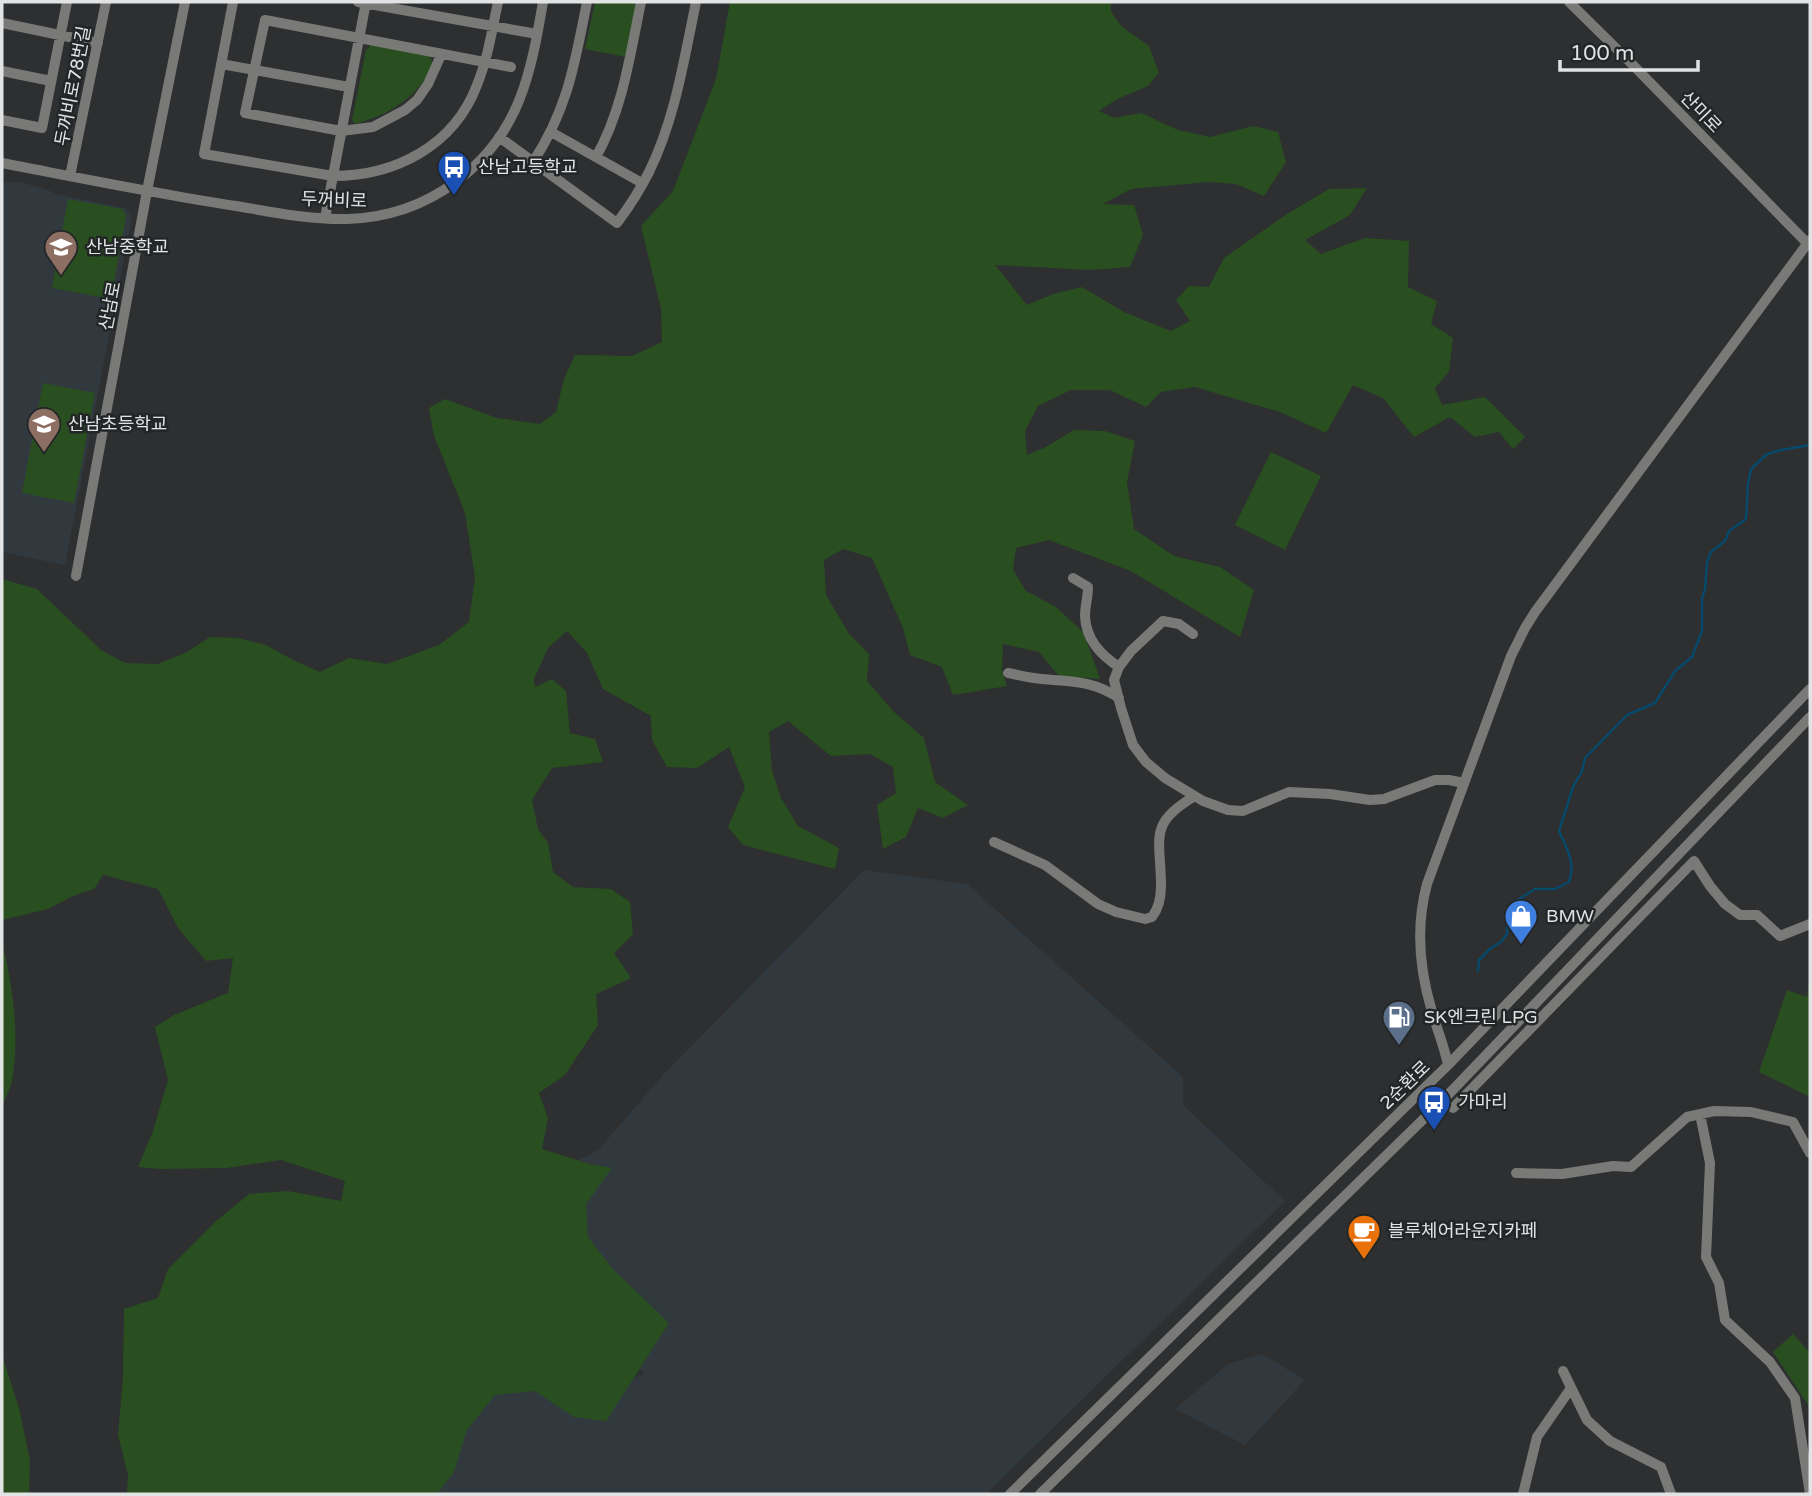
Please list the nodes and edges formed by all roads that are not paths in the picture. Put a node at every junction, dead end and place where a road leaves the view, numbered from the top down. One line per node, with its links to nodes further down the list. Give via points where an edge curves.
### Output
1 (66, 2): 15 (street)
2 (106, 2): 17 (street, 두꺼비로78번길)
3 (185, 2): 36 (street, 산남로)
4 (233, 2): 20 (street)
5 (363, 2): 13 (street); 16 (street)
6 (498, 2): 13 (street)
7 (544, 2): 14 (street, 두꺼비로)
8 (587, 2): 28 (street, via 570,86)
9 (640, 2): 30 (street, via 621,101)
10 (696, 2): 35 (street, via 674,105)
11 (1569, 2): 38 (street, 산미로)
12 (2, 23): 15 (street, 두꺼비로78번길)
13 (493, 26): 14 (street); 19 (street)
14 (537, 34): 29 (street, 두꺼비로, via 523,90)
15 (60, 35): 17 (street, 두꺼비로78번길); 24 (street)
16 (359, 38): 18 (street); 22 (street, via 265,20); 25 (street)
17 (97, 43): 33 (street, 두꺼비로78번길)
18 (441, 55): 19 (street); 27 (street, via 428,84 405,110 373,127)
19 (485, 62): 21 (street); 34 (street, via 465,110 431,146 385,169)
20 (222, 64): 22 (street); 34 (street, via 204,154)
21 (512, 67)
22 (254, 70): 25 (street); 27 (street, via 245,113)
23 (2, 71): 24 (street)
24 (51, 81): 26 (street, via 41,128)
25 (349, 87): 27 (street)
26 (2, 120)
27 (341, 131): 34 (street)
28 (551, 132): 30 (street); 31 (street)
29 (499, 137): 31 (street); 37 (street, 두꺼비로, via 463,177 409,208 376,217)
30 (596, 157): 35 (street)
31 (533, 162): 35 (street, via 617,223)
32 (2, 163): 33 (street, 두꺼비로)
33 (71, 176): 36 (street, 두꺼비로)
34 (333, 176): 37 (street)
35 (642, 184)
36 (147, 191): 37 (street, 두꺼비로); 39 (street, 산남로)
37 (325, 218)
38 (1809, 243): 47 (street, via 1525,628 1505,669)
39 (76, 576)
40 (1073, 578): 42 (street, via 1087,587 1085,616 1093,644)
41 (1194, 634): 42 (street, via 1163,621)
42 (1119, 667): 45 (street, via 1114,680)
43 (1008, 673): 45 (street, via 1090,684)
44 (1810, 688): 51 (street, 2순환로)
45 (1119, 698): 48 (street, via 1133,745 1146,762)
46 (1810, 717): 59 (street, 2순환로, via 1445,1098)
47 (1464, 783): 48 (street, via 1435,780 1370,800 1289,792 1243,811 1227,810); 51 (street, via 1427,884 1420,923 1429,1004)
48 (1195, 796): 49 (street, via 1166,817 1159,831 1161,893 1157,911 1145,919 1098,904 1045,865)
49 (994, 842)
50 (1810, 923): 52 (street, via 1780,936 1757,915 1740,915 1725,904 1694,861)
51 (1448, 1065): 58 (street, 2순환로)
52 (1453, 1108)
53 (1700, 1114): 54 (street, via 1751,1112 1793,1122); 55 (street, via 1687,1117 1631,1167); 62 (street, via 1710,1163 1706,1257 1719,1283 1725,1320 1770,1362 1795,1398)
54 (1810, 1153)
55 (1516, 1173)
56 (1563, 1371): 57 (street)
57 (1571, 1388): 60 (street, via 1537,1437); 61 (street, via 1587,1420 1610,1441 1661,1467)
58 (1010, 1494)
59 (1040, 1494)
60 (1523, 1494)
61 (1671, 1494)
62 (1810, 1494)

